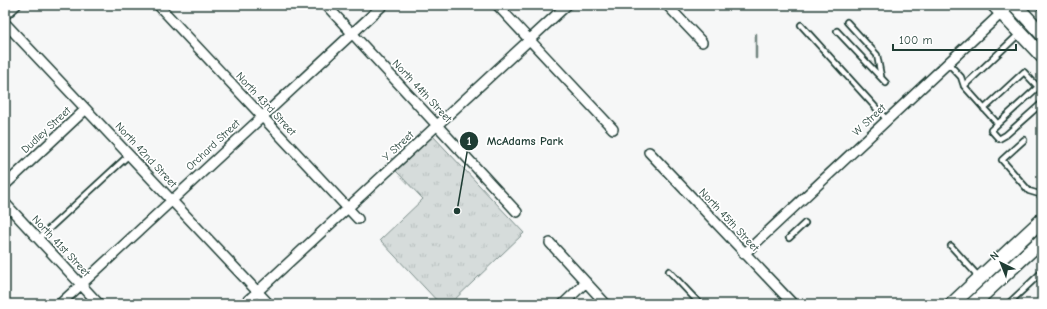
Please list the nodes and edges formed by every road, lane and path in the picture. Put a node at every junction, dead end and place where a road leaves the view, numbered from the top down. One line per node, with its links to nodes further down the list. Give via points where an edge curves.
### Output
1 (16, 5): 11 (street)
2 (158, 5): 30 (street, North 43rd Street)
3 (326, 5): 17 (street, North 44th Street)
4 (383, 5): 17 (street, Orchard Street)
5 (497, 5): 19 (street)
6 (567, 5): 19 (street, Y Street)
7 (667, 5): 20 (street)
8 (1038, 5): 10 (lane)
9 (1011, 7): 16 (main road); 18 (main road); 22 (street, W Street)
10 (1042, 9)
11 (5, 15)
12 (847, 22): 23 (lane, via 877,55)
13 (5, 23): 28 (street, North 42nd Street)
14 (801, 25): 31 (lane)
15 (837, 31): 23 (lane)
16 (1021, 33): 21 (main road); 25 (lane)
17 (352, 34): 30 (street, Orchard Street); 33 (street, North 44th Street)
18 (1042, 34)
19 (530, 39): 33 (street, Y Street); 34 (street)
20 (702, 42)
21 (1042, 56)
22 (948, 63): 25 (lane, via 961,77); 31 (street, W Street)
23 (882, 78): 24 (lane)
24 (886, 83)
25 (964, 86): 29 (lane)
26 (1041, 88): 29 (lane, via 1024,72); 32 (lane)
27 (1042, 103): 32 (lane, via 999,139 991,130)
28 (86, 109): 37 (street, North 42nd Street); 38 (street, Dudley Street)
29 (984, 109): 32 (lane)
30 (262, 117): 40 (street, Orchard Street); 42 (street, North 43rd Street)
31 (887, 120): 52 (street, W Street)
32 (998, 124)
33 (438, 125): 42 (street, Y Street); 43 (street, North 44th Street)
34 (613, 129)
35 (1024, 140): 39 (lane, via 1002,160 1029,191)
36 (649, 152): 52 (street, North 45th Street)
37 (129, 155): 40 (street, North 42nd Street); 48 (lane)
38 (5, 185)
39 (1039, 194)
40 (171, 201): 59 (street, Orchard Street); 60 (street, North 42nd Street)
41 (5, 203): 48 (street, North 41st Street)
42 (348, 208): 44 (street, North 43rd Street); 60 (street, Y Street)
43 (517, 212)
44 (358, 219)
45 (1042, 220): 57 (main road)
46 (805, 223): 47 (lane)
47 (789, 238)
48 (38, 239): 59 (street, North 41st Street)
49 (1042, 240): 70 (main road)
50 (550, 242): 58 (street)
51 (951, 246): 57 (lane)
52 (744, 254): 68 (street, North 45th Street)
53 (1042, 255): 54 (lane)
54 (1042, 259)
55 (669, 271): 67 (lane)
56 (1042, 272): 71 (lane)
57 (980, 278): 69 (main road)
58 (586, 282): 65 (street); 66 (street)
59 (81, 285): 61 (street, Orchard Street); 62 (street, North 41st Street)
60 (257, 292): 63 (street, Y Street); 64 (street, North 42nd Street)
61 (60, 304)
62 (99, 304)
63 (244, 304)
64 (268, 304)
65 (563, 304)
66 (606, 304)
67 (700, 304)
68 (793, 304)
69 (952, 304)
70 (973, 304)
71 (1008, 304)

